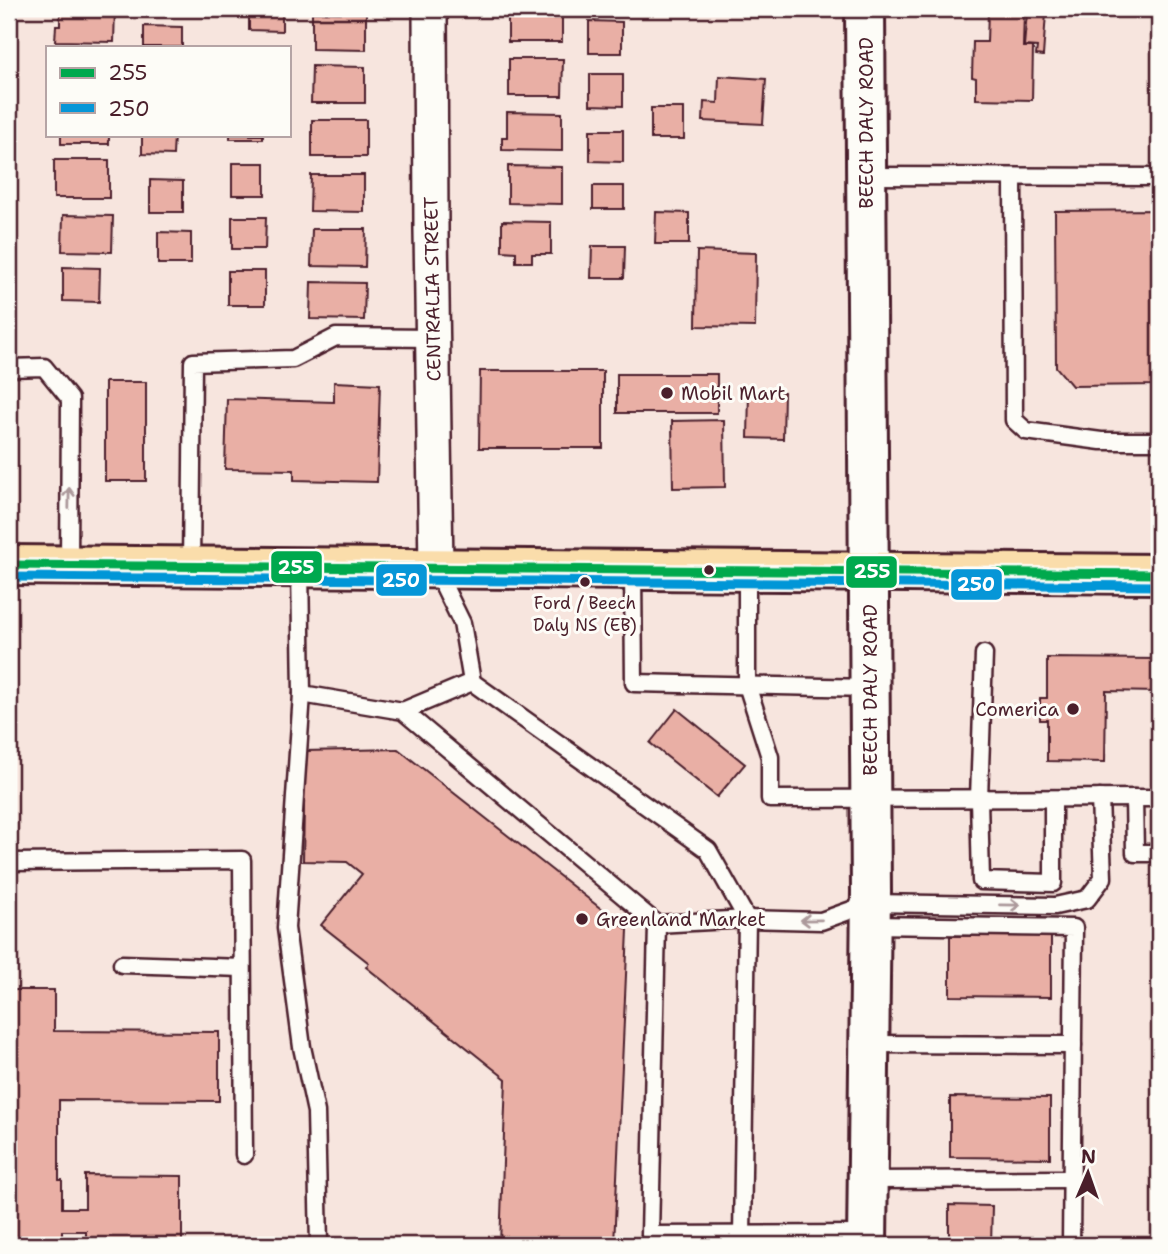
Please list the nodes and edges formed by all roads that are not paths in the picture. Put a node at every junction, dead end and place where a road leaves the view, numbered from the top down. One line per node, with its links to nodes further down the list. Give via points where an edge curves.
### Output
1 (430, 9): 6 (street, CENTRALIA STREET)
2 (865, 9): 3 (main road, BEECH DALY ROAD)
3 (866, 176): 4 (lane); 16 (main road, BEECH DALY ROAD)
4 (1013, 177): 5 (lane); 8 (lane, via 1013,419 1026,431 1101,441)
5 (1159, 177)
6 (432, 338): 11 (lane, via 336,337 293,359 193,362); 13 (street, CENTRALIA STREET)
7 (9, 368): 10 (lane, one-way to 7, via 70,399 44,367)
8 (1159, 441)
9 (9, 565): 10 (main road)
10 (69, 566): 11 (main road)
11 (191, 568): 12 (main road)
12 (300, 568): 13 (main road); 22 (lane)
13 (436, 569): 14 (main road); 19 (lane, via 462,624)
14 (633, 570): 15 (main road); 20 (lane, via 634,683)
15 (747, 571): 16 (main road); 20 (lane)
16 (869, 572): 17 (main road); 21 (main road, BEECH DALY ROAD)
17 (1159, 574)
18 (984, 654): 24 (lane)
19 (472, 682): 23 (lane); 33 (lane, via 708,850)
20 (747, 685): 21 (lane); 27 (lane, via 770,757 770,799)
21 (870, 688): 27 (main road, BEECH DALY ROAD)
22 (302, 694): 23 (lane); 45 (lane, via 286,928 316,1112)
23 (403, 711): 34 (lane)
24 (979, 798): 27 (lane); 28 (lane); 28 (lane, via 981,881 1053,883)
25 (1100, 798): 28 (lane); 29 (lane); 32 (lane, one-way to 25, via 942,904 1055,906 1087,899 1103,878)
26 (1159, 798): 29 (lane)
27 (871, 799): 32 (main road, BEECH DALY ROAD)
28 (1053, 799)
29 (1134, 799): 30 (lane, via 1135,853)
30 (1159, 853)
31 (9, 862): 36 (lane, via 242,860)
32 (871, 914): 33 (lane, one-way to 33, via 821,921); 37 (main road, BEECH DALY ROAD); 38 (lane, via 1074,928)
33 (747, 919): 34 (lane); 42 (lane)
34 (657, 923): 43 (lane)
35 (122, 964): 36 (lane)
36 (243, 968): 39 (lane)
37 (869, 1044): 38 (lane); 40 (main road, BEECH DALY ROAD)
38 (1073, 1045): 41 (lane)
39 (244, 1154)
40 (868, 1180): 41 (lane); 44 (main road, BEECH DALY ROAD)
41 (1072, 1180): 46 (lane)
42 (742, 1235): 43 (lane); 44 (lane)
43 (647, 1240)
44 (867, 1240)
45 (319, 1245)
46 (1071, 1245)

